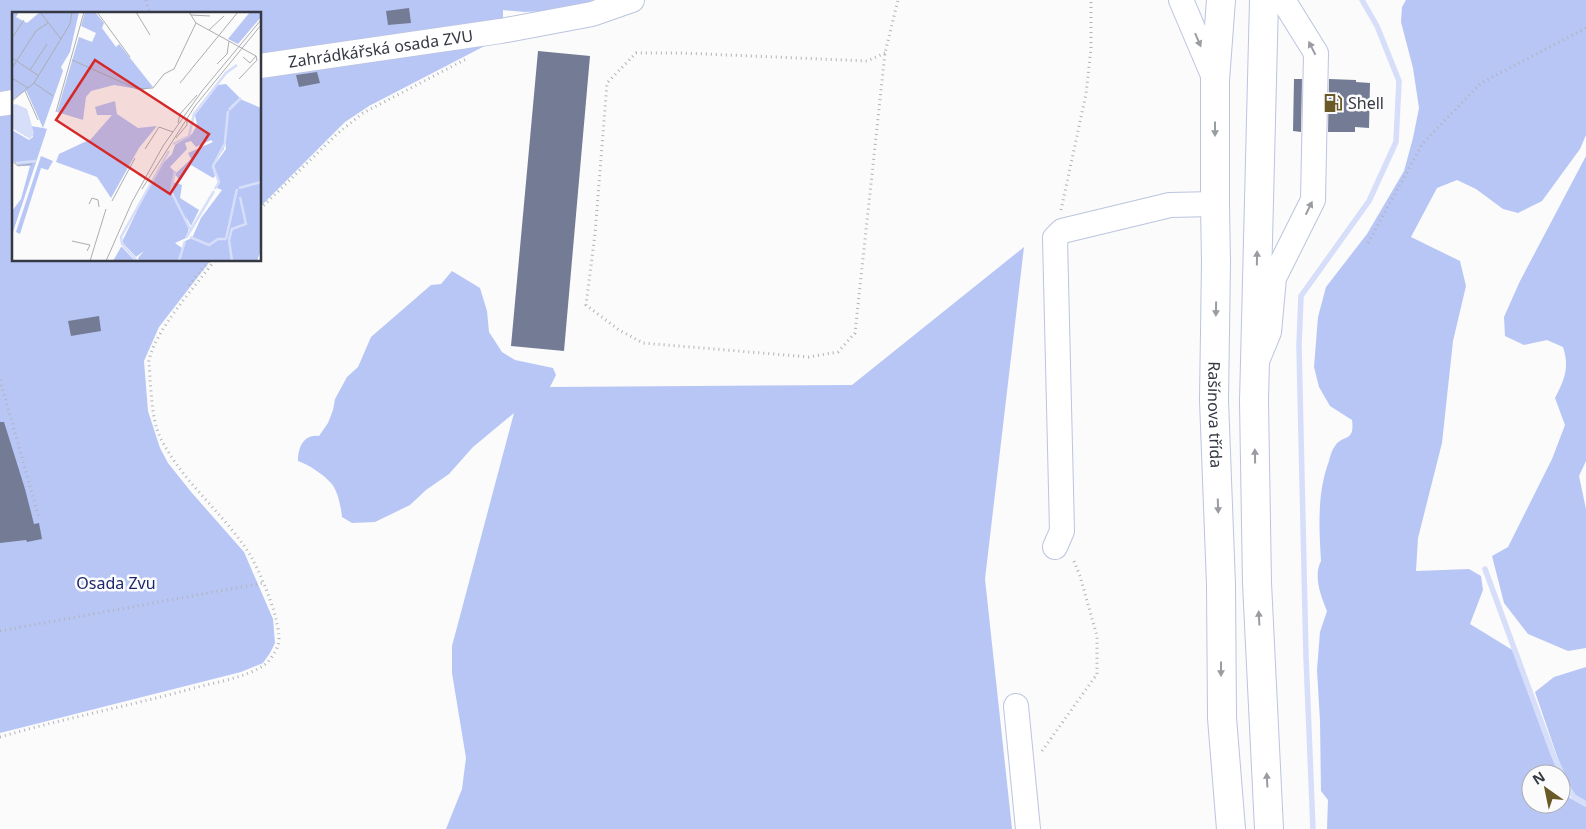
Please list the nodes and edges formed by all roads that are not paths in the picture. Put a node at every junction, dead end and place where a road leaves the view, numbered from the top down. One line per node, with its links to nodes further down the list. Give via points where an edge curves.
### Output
1 (632, 0): 6 (street, Zahrádkářská osada ZVU, via 592,14 502,31)
2 (1181, 0): 7 (street, one-way to 7)
3 (1221, 0): 7 (main road, Rašínova třída)
4 (1264, 0): 9 (main road, one-way to 4)
5 (1283, 0): 9 (street, one-way to 5, via 1269,332 1274,278 1313,200 1316,52)
6 (261, 66)
7 (1216, 80): 8 (main road, Rašínova třída, one-way to 8)
8 (1215, 204): 10 (street, via 1170,205 1062,230 1055,238); 13 (main road, Rašínova třída, one-way to 13, via 1214,400 1222,718)
9 (1255, 368): 14 (main road, one-way to 9, via 1257,582)
10 (1059, 540)
11 (1016, 706): 12 (street)
12 (1028, 829)
13 (1231, 829)
14 (1269, 829)

